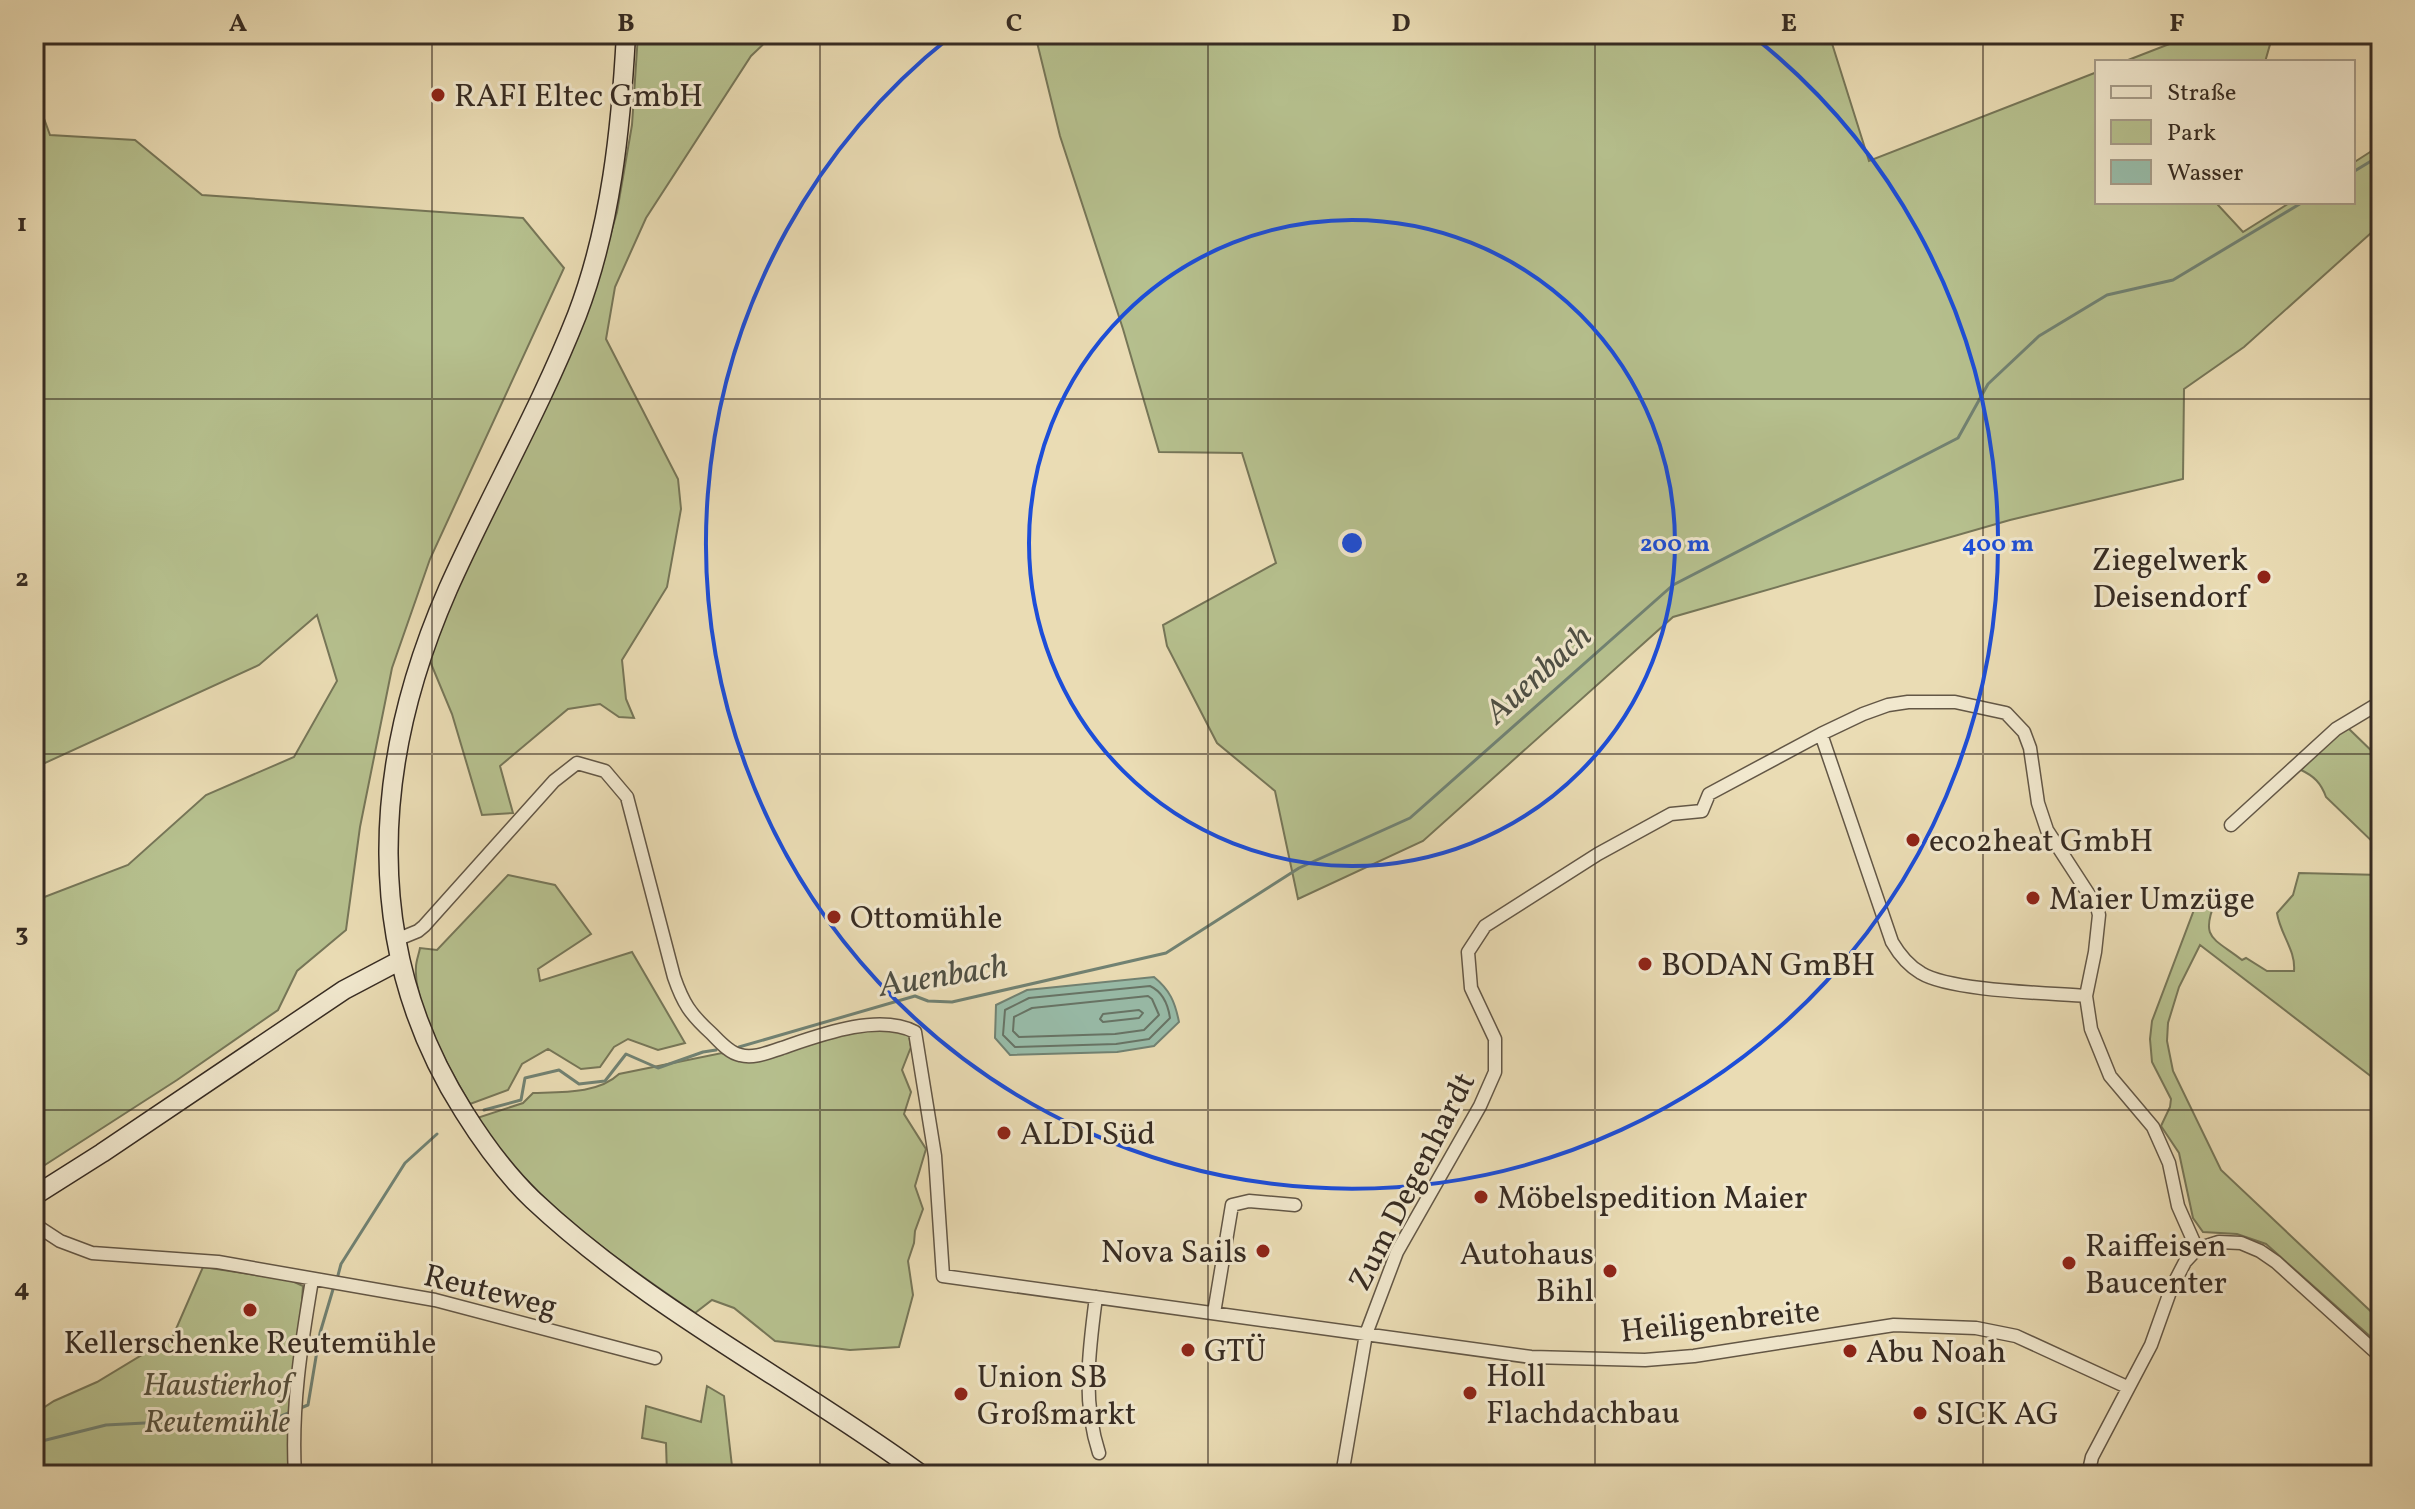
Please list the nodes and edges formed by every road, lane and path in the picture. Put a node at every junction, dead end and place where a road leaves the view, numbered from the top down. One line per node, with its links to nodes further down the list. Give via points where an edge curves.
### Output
1 (626, 34): 5 (main road, via 623,94 595,261 548,381 447,591 397,748 389,804 388,879)
2 (2381, 702): 4 (street, via 2336,729)
3 (1821, 734): 7 (street, via 1892,942 1905,960 1922,974 1944,981); 7 (street, via 1888,705 1927,701 1979,706 2013,718 2030,748 2047,830 2097,907); 15 (street, Zum Degenhardt, via 1709,794 1702,811 1671,814 1485,926 1468,952 1471,988 1495,1039 1495,1072 1397,1252)
4 (2231, 825)
5 (396, 940): 6 (main road); 13 (street, Heiligenbreite, via 424,926 554,781 577,763 605,771 627,797 684,1006 732,1053 743,1057 870,1025 893,1024 915,1032 935,1156 943,1276)
6 (399, 961): 8 (main road, via 332,998); 21 (main road, via 444,1080 499,1163 531,1198 629,1279)
7 (2086, 996): 11 (street, via 2091,1029 2110,1076 2153,1127)
8 (34, 1196)
9 (1295, 1205): 14 (street, via 1232,1205)
10 (34, 1224): 12 (street, Reuteweg, via 92,1253 218,1262)
11 (2197, 1249): 16 (street, via 2219,1242 2260,1251); 18 (street, via 2171,1289 2151,1345)
12 (318, 1281): 17 (street, Reuteweg, via 435,1300); 20 (street, via 301,1343)
13 (1096, 1297): 14 (street, Heiligenbreite); 19 (street, via 1087,1368)
14 (1214, 1313): 15 (street, Heiligenbreite)
15 (1366, 1334): 18 (street, Heiligenbreite, via 1531,1357 1645,1360 1894,1325 1944,1326 2016,1336); 22 (street, Zum Degenhardt)
16 (2381, 1357)
17 (655, 1358)
18 (2127, 1387): 23 (street)
19 (1099, 1453)
20 (295, 1475)
21 (922, 1475)
22 (1342, 1475)
23 (2088, 1475)

